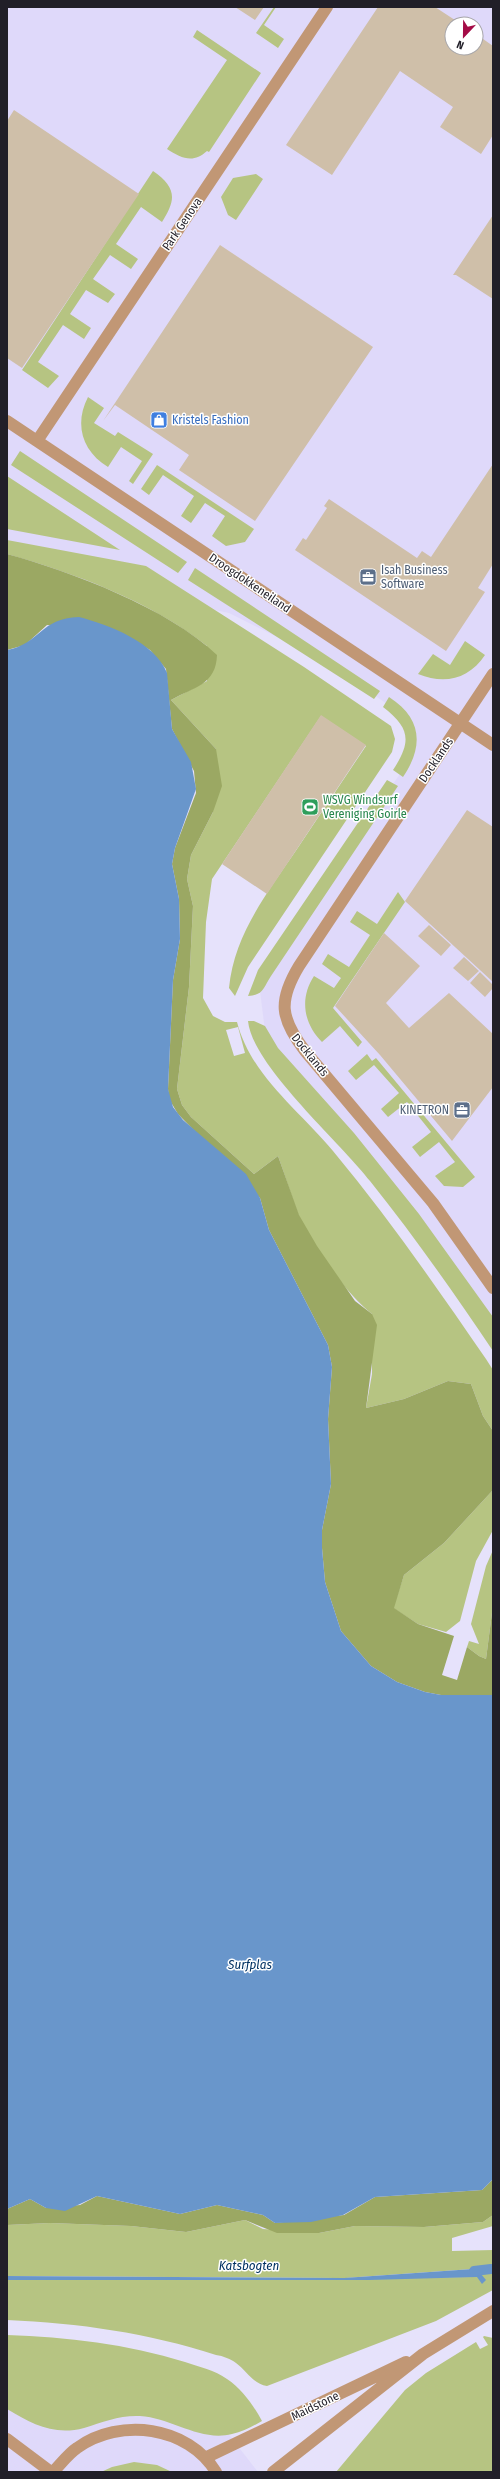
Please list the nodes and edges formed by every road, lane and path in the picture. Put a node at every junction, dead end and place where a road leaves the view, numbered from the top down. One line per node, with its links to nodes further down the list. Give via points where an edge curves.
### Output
1 (327, 7): 3 (street, Park Genova)
2 (7, 421): 3 (street, Droogdokkeneiland)
3 (38, 442): 5 (street, Droogdokkeneiland)
4 (493, 674): 5 (street, Docklands)
5 (460, 723): 6 (street, Droogdokkeneiland); 7 (street, Docklands, via 299,966 288,986 284,1010 290,1031 305,1051 433,1203)
6 (493, 745)
7 (493, 1288)
8 (493, 2310): 9 (street, Maidstone)
9 (423, 2354): 11 (street, Maidstone); 14 (street, Maidstone)
10 (7, 2438): 12 (street)
11 (207, 2457): 12 (street, via 177,2437 143,2429 108,2432 77,2448); 13 (street)
12 (52, 2472)
13 (216, 2472)
14 (274, 2472)

